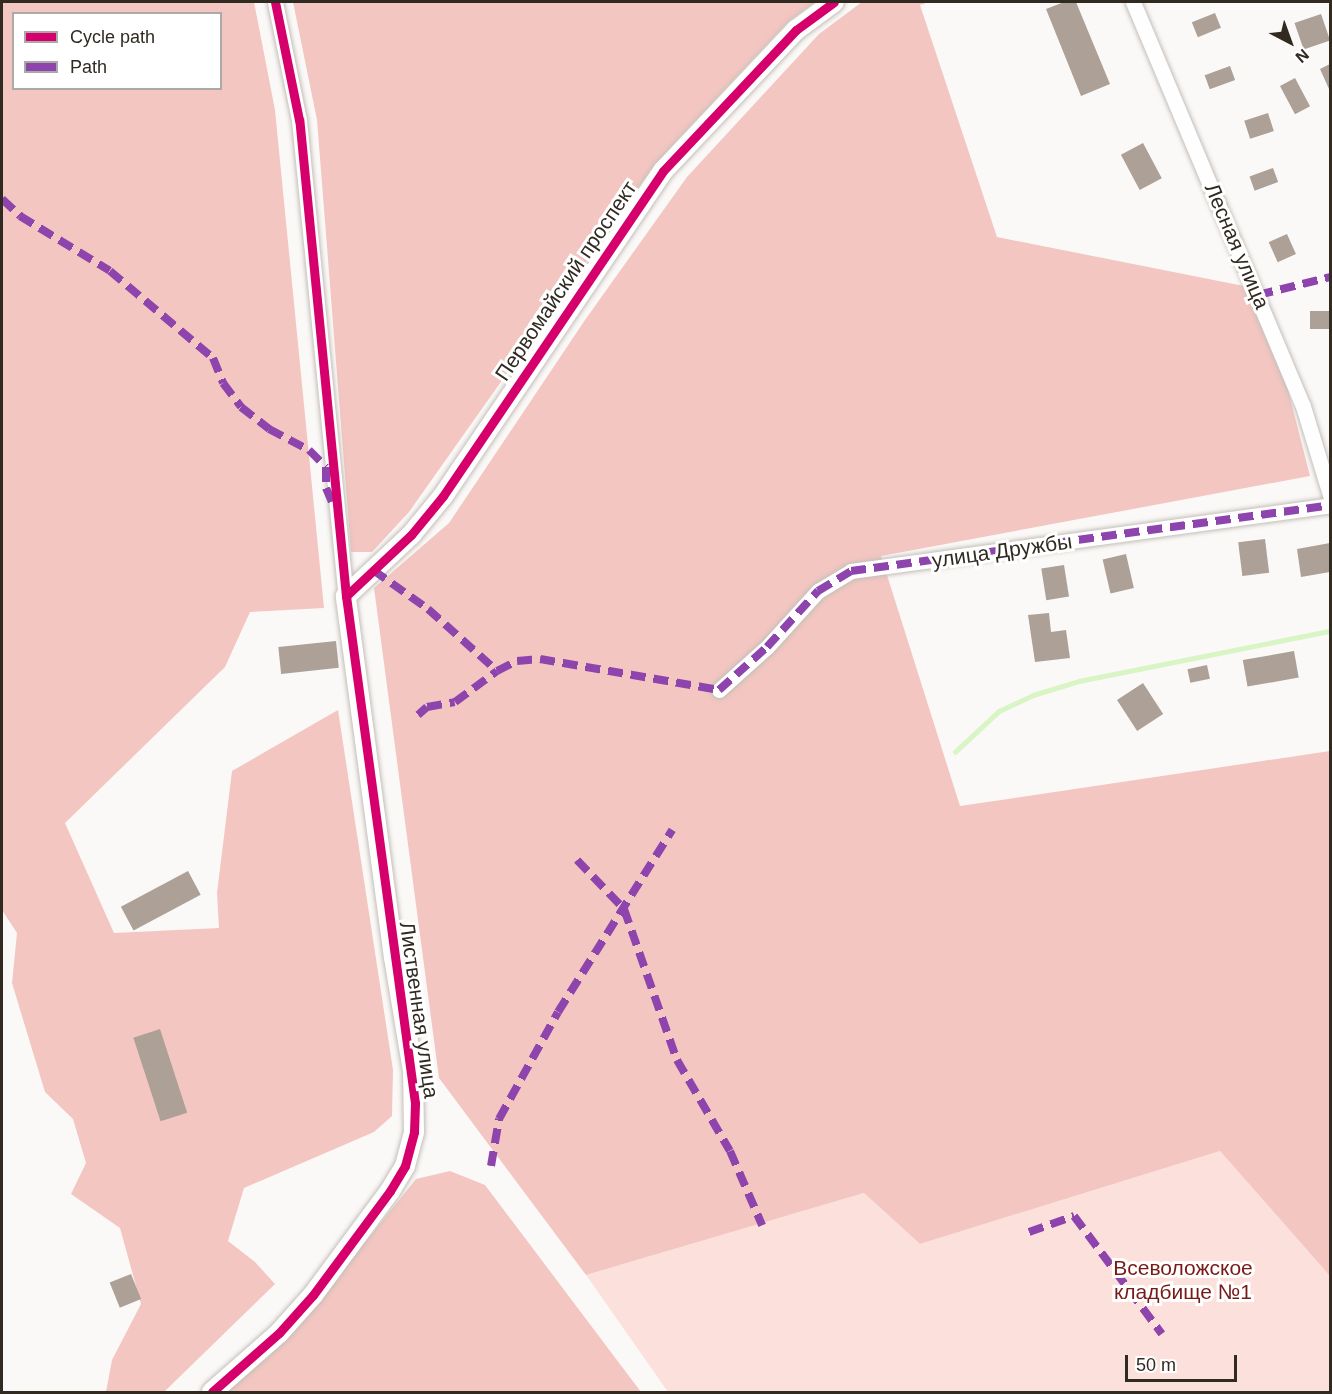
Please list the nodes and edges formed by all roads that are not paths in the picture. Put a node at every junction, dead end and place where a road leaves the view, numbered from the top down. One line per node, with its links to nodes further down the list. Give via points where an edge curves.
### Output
1 (274, 2): 6 (street, via 298,120)
2 (834, 2): 6 (street, Первомайский проспект, via 796,30 663,171 443,496 411,535)
3 (1133, 2): 4 (street, Лесная улица, via 1303,406)
4 (1330, 495)
5 (1330, 505): 7 (street, улица Дружбы, via 851,572 818,591 767,647)
6 (346, 596): 8 (street, Лиственная улица, via 394,958 413,1071 414,1132 405,1166 390,1191 313,1295 279,1333)
7 (718, 690)
8 (212, 1392)

